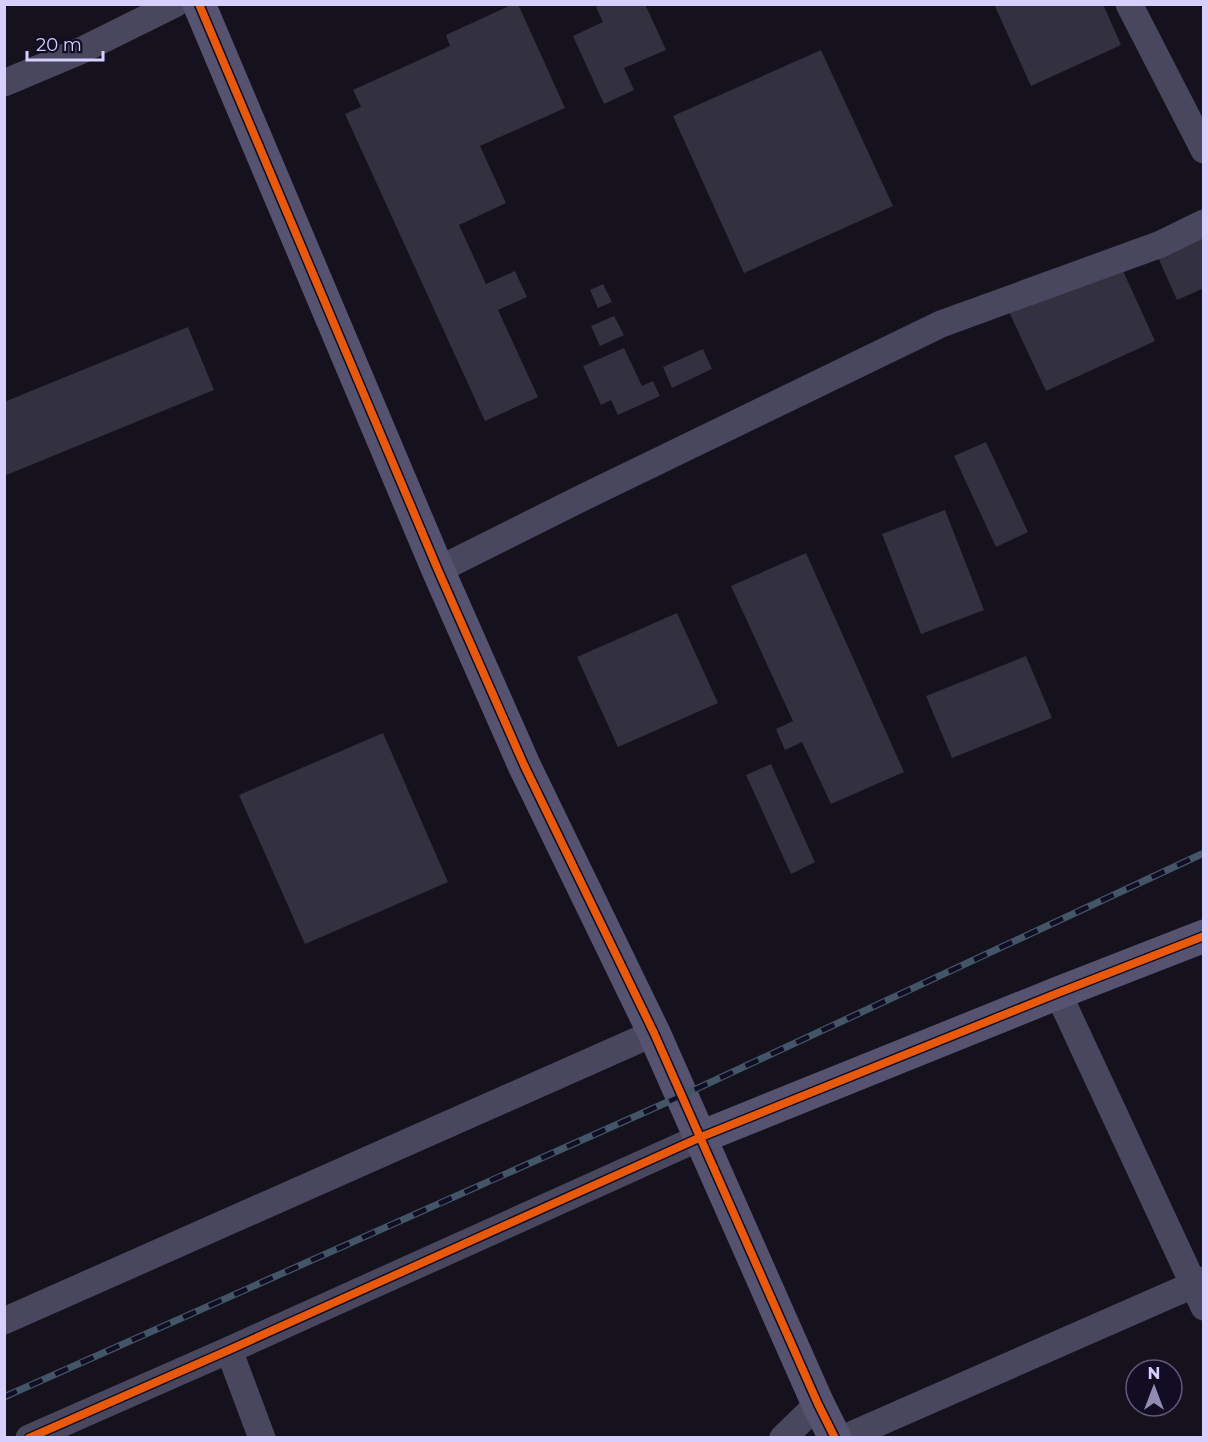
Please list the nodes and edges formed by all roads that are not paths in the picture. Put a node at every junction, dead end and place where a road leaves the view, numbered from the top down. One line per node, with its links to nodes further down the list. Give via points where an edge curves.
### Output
1 (175, 4): 4 (street)
2 (199, 4): 7 (street)
3 (1129, 4): 5 (street)
4 (4, 84)
5 (1203, 150)
6 (1203, 223): 7 (street, via 1161,244 941,324)
7 (438, 570): 10 (street, via 524,765)
8 (1203, 936): 9 (street)
9 (1058, 993): 11 (street); 12 (street)
10 (654, 1033): 11 (street); 13 (street)
11 (700, 1137): 14 (street); 15 (street)
12 (1200, 1291): 20 (street)
13 (4, 1321)
14 (229, 1350): 16 (street); 17 (street)
15 (818, 1404): 18 (street); 19 (street)
16 (29, 1437)
17 (262, 1437)
18 (783, 1437)
19 (835, 1437)
20 (844, 1437)

